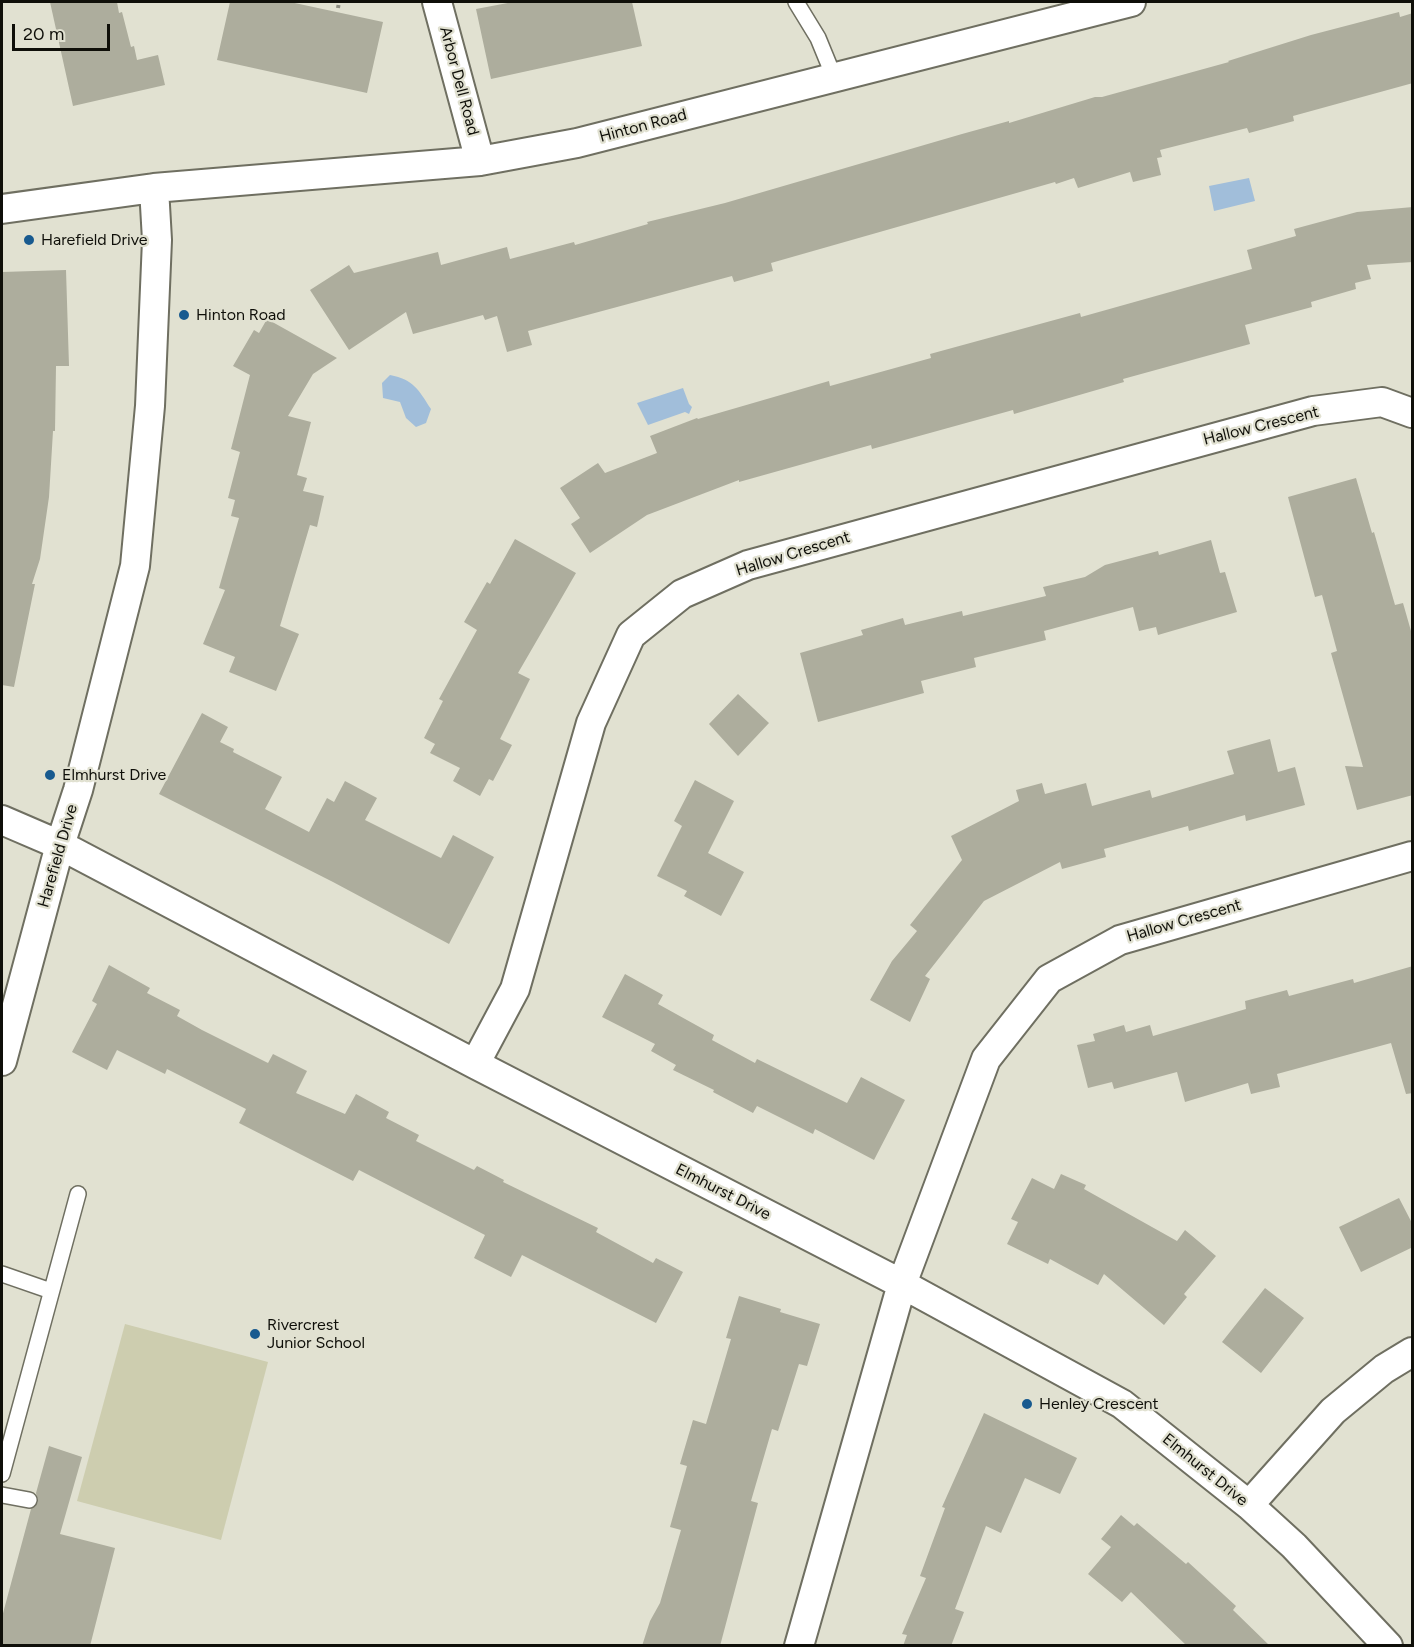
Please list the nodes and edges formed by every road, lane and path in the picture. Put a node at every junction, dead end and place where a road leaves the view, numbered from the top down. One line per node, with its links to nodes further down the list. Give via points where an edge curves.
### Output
1 (339, 2): 5 (path)
2 (437, 2): 7 (street, Arbor Dell Road)
3 (796, 2): 6 (lane, via 818,38)
4 (1123, 3): 6 (street, Hinton Road)
5 (338, 8)
6 (834, 77): 7 (street, Hinton Road, via 577,143)
7 (480, 161): 8 (street, Hinton Road)
8 (154, 188): 9 (street, Hinton Road); 12 (street, Harefield Drive, via 158,240 150,406 135,566 78,790)
9 (3, 204)
10 (1413, 413): 15 (street, Hallow Crescent, via 1382,402 1313,411 748,565 682,594 631,634 591,723 515,989)
11 (2, 820): 12 (street, Elmhurst Drive)
12 (60, 845): 14 (street, Harefield Drive); 15 (street, Elmhurst Drive)
13 (1413, 856): 18 (street, Hallow Crescent, via 1120,940 1049,979 986,1059)
14 (2, 1061)
15 (475, 1064): 18 (street, Elmhurst Drive)
16 (78, 1194): 19 (lane)
17 (2, 1274): 19 (lane)
18 (902, 1284): 24 (street, Elmhurst Drive, via 1122,1404); 25 (street)
19 (51, 1291): 21 (lane)
20 (1413, 1352): 24 (street, via 1384,1369 1333,1411)
21 (2, 1474)
22 (2, 1495): 23 (lane)
23 (28, 1500)
24 (1249, 1505): 26 (street, Elmhurst Drive, via 1294,1546)
25 (799, 1646)
26 (1388, 1646)

